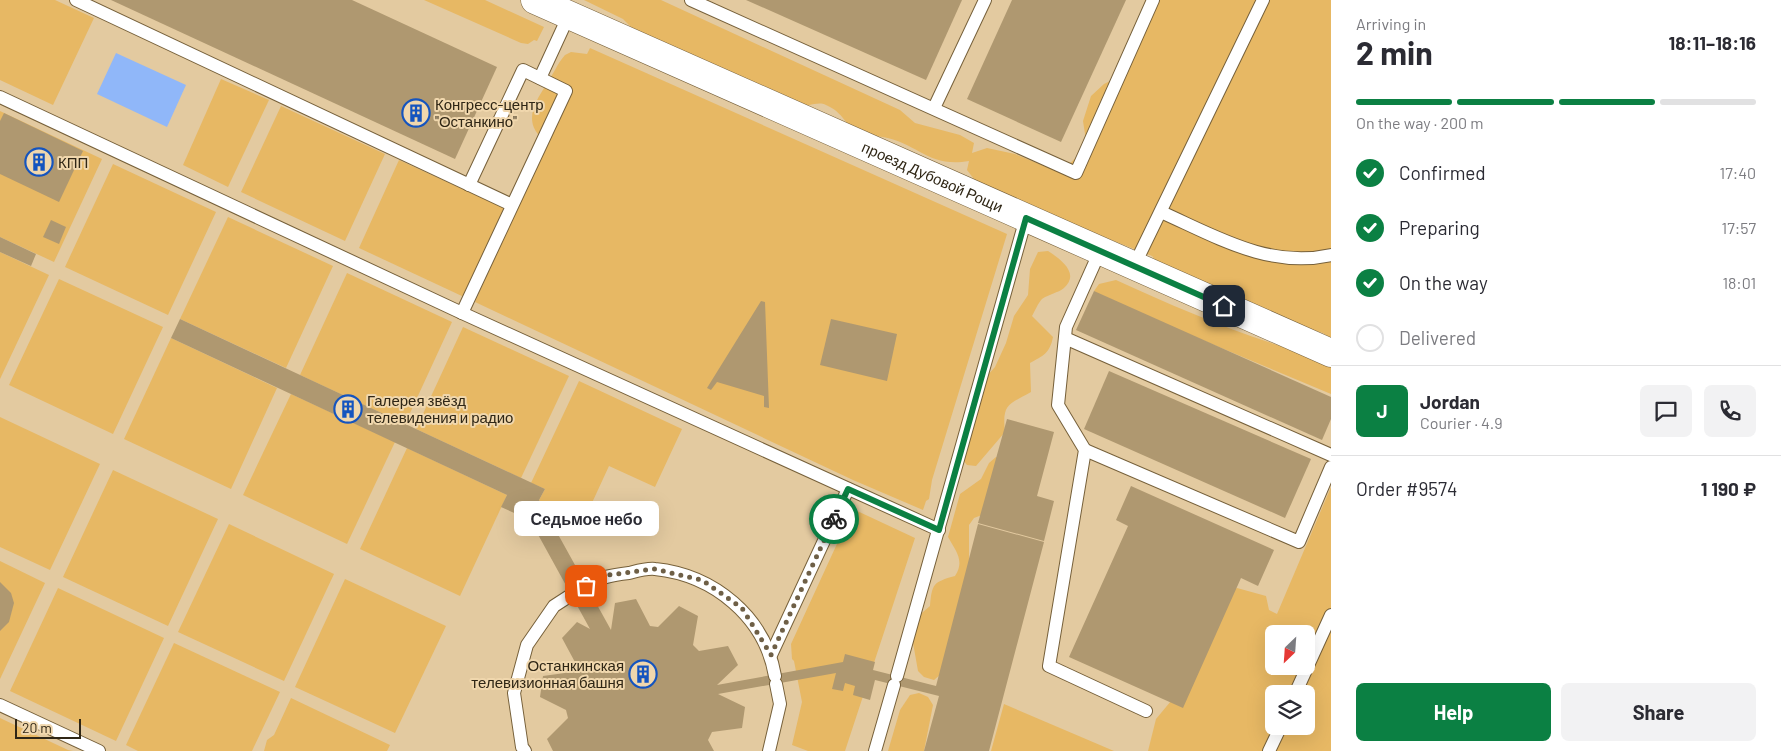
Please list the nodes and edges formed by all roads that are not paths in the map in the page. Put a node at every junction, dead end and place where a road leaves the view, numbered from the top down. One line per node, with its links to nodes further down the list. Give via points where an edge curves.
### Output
1 (76, 0): 10 (lane)
2 (691, 0): 9 (lane)
3 (984, 0): 9 (lane)
4 (1154, 0): 9 (lane, via 1076,173)
5 (1263, 0): 12 (lane)
6 (552, 5): 7 (lane); 13 (street, проезд Дубовой Рощи)
7 (540, 78): 10 (lane, via 523,70); 11 (lane, via 566,91)
8 (0, 97): 17 (lane)
9 (934, 108)
10 (469, 185): 11 (lane)
11 (512, 205): 17 (lane)
12 (1161, 212): 15 (lane, via 1256,254 1280,257); 16 (lane)
13 (1026, 218): 14 (street, проезд Дубовой Рощи); 24 (lane)
14 (1100, 251): 16 (street, проезд Дубовой Рощи); 18 (lane, via 1066,327)
15 (1331, 255)
16 (1134, 266): 19 (street, проезд Дубовой Рощи)
17 (462, 312): 23 (lane)
18 (1065, 338): 20 (lane, via 1058,405); 21 (lane)
19 (1331, 353)
20 (1086, 450): 22 (lane, via 1299,542); 31 (lane, via 1049,666)
21 (1331, 456)
22 (1331, 467)
23 (848, 489): 24 (lane); 28 (lane)
24 (939, 530): 36 (lane)
25 (586, 586): 28 (lane, via 601,576 654,569 702,580 742,608)
26 (571, 595): 34 (lane, via 554,606 526,645 514,693)
27 (1331, 615): 29 (lane)
28 (771, 655): 35 (lane, via 780,704)
29 (1299, 685)
30 (0, 705): 33 (lane)
31 (1146, 711)
32 (1277, 735): 37 (lane)
33 (98, 751)
34 (525, 751)
35 (769, 751)
36 (875, 751)
37 (1269, 751)

